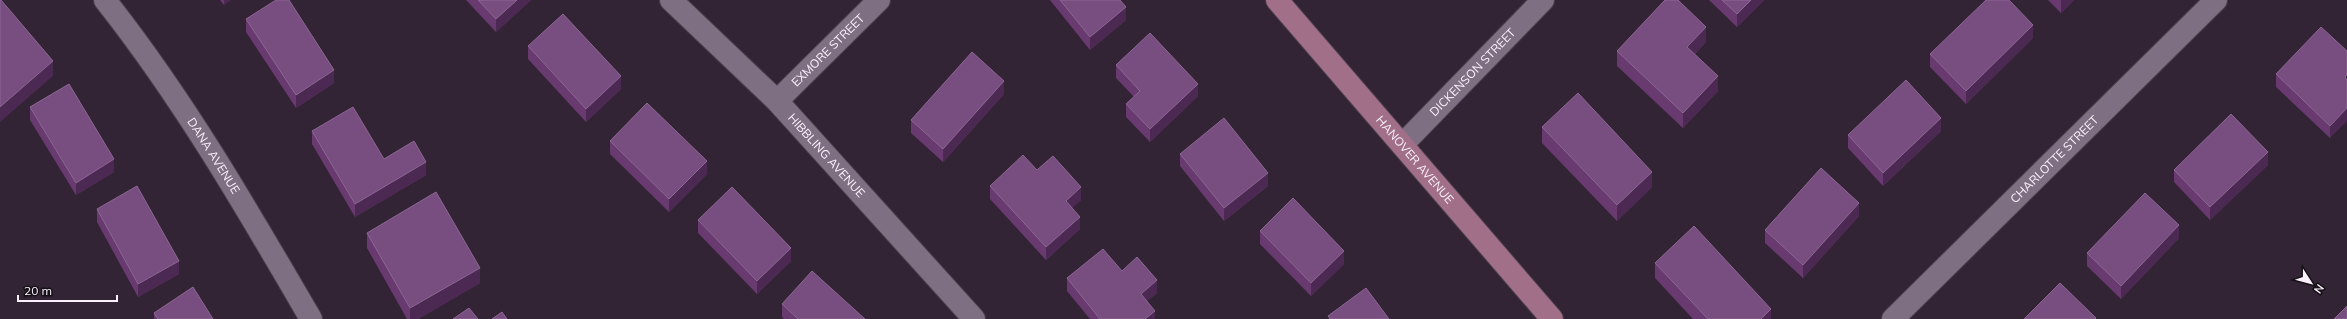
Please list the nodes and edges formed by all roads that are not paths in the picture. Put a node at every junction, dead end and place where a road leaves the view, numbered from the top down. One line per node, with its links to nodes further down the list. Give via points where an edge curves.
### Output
1 (105, 0): 9 (street, DANA AVENUE, via 143,48 188,113 242,199)
2 (671, 0): 7 (street, HIBBLING AVENUE)
3 (879, 0): 7 (street, EXMORE STREET)
4 (1277, 0): 8 (street, HANOVER AVENUE)
5 (1543, 0): 8 (street, DICKENSON STREET)
6 (2216, 0): 12 (street, CHARLOTTE STREET)
7 (777, 101): 10 (street, HIBBLING AVENUE)
8 (1403, 144): 11 (street, HANOVER AVENUE)
9 (311, 319)
10 (974, 319)
11 (1552, 319)
12 (1893, 319)

